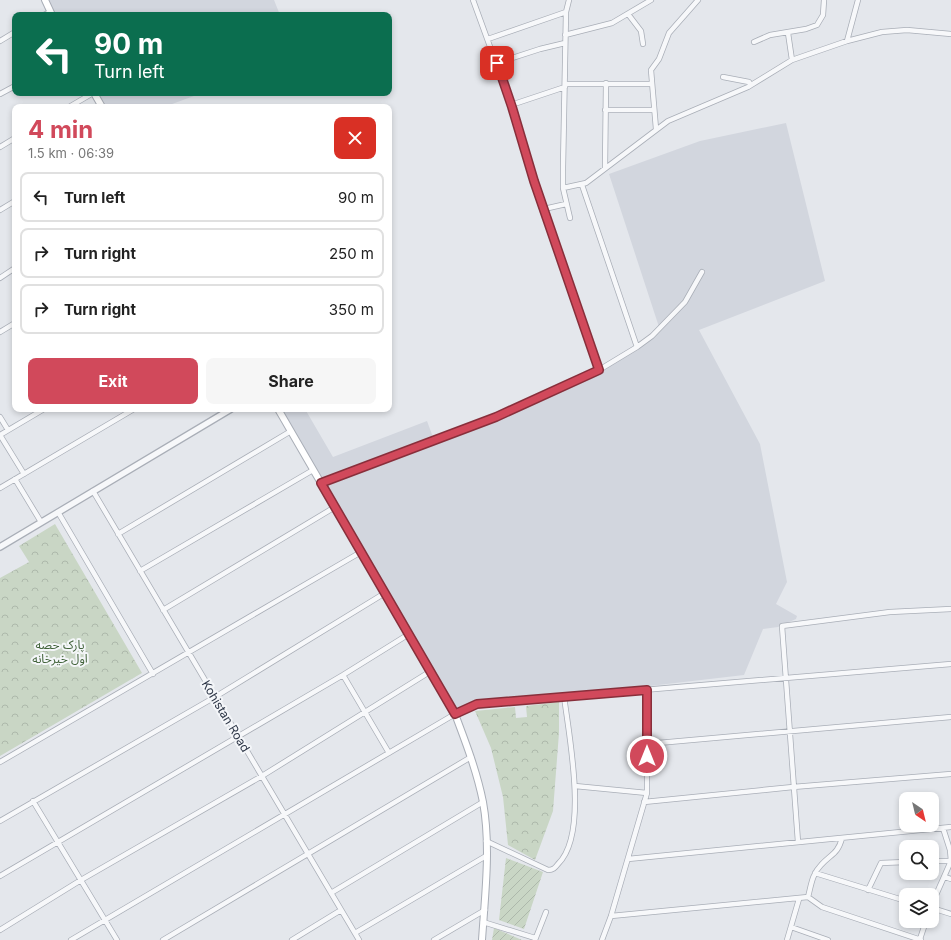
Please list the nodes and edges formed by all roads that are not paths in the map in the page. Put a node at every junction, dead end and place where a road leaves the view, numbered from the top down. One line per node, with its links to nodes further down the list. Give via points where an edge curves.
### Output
1 (45, 0): 8 (main road)
2 (473, 0): 15 (street)
3 (569, 0): 9 (street)
4 (651, 0): 10 (street)
5 (698, 0): 25 (street, via 669,33 659,59 651,70)
6 (824, 0): 11 (street, via 823,15 817,25)
7 (858, 0): 17 (street)
8 (51, 12)
9 (566, 12): 14 (street); 15 (street)
10 (628, 14): 14 (street, via 612,23); 20 (street, via 641,31)
11 (788, 33): 18 (street, via 770,35); 21 (street)
12 (12, 34): 16 (street)
13 (951, 34): 17 (street, via 907,30 882,32)
14 (565, 35): 19 (street)
15 (488, 39): 22 (street)
16 (0, 41)
17 (847, 41): 21 (street)
18 (754, 42)
19 (565, 43): 22 (street); 26 (street)
20 (643, 44)
21 (792, 60): 27 (street)
22 (497, 63): 32 (street)
23 (723, 77): 27 (street, via 749,82)
24 (606, 83): 25 (street); 26 (street); 33 (street)
25 (652, 84): 34 (street)
26 (565, 85): 32 (street); 40 (street)
27 (751, 85): 35 (street, via 668,121)
28 (12, 88): 29 (street)
29 (0, 94)
30 (88, 96): 31 (street)
31 (74, 104)
32 (511, 105): 44 (street)
33 (605, 110): 34 (street); 38 (street)
34 (654, 110): 35 (street)
35 (656, 129): 38 (street)
36 (12, 140): 37 (street)
37 (0, 147)
38 (605, 168): 39 (street)
39 (582, 185): 40 (street); 51 (street)
40 (563, 188): 42 (street)
41 (12, 203): 43 (street)
42 (566, 204): 44 (street); 45 (street)
43 (0, 209)
44 (544, 209): 52 (street)
45 (570, 218)
46 (12, 270): 48 (street)
47 (702, 272): 51 (street, via 685,302)
48 (0, 278)
49 (12, 326): 50 (street)
50 (0, 332)
51 (638, 347): 52 (street)
52 (599, 370): 64 (street, via 496,417)
53 (39, 412): 58 (street)
54 (129, 412): 62 (street)
55 (226, 412): 66 (street)
56 (280, 412): 59 (main road)
57 (0, 417): 58 (street)
58 (8, 430): 60 (street)
59 (291, 431): 61 (main road); 70 (street)
60 (0, 435): 62 (street)
61 (313, 470): 64 (main road); 73 (street)
62 (24, 474): 63 (street)
63 (15, 479): 65 (street); 69 (street)
64 (321, 483): 67 (main road)
65 (0, 488)
66 (93, 491): 68 (street); 70 (street, Kohistan Road)
67 (335, 507): 72 (main road); 76 (street)
68 (58, 512): 69 (street); 81 (street)
69 (41, 522): 71 (street)
70 (118, 534): 73 (street, Kohistan Road)
71 (0, 547)
72 (361, 552): 74 (main road); 78 (street)
73 (140, 571): 76 (street, Kohistan Road)
74 (385, 593): 77 (main road); 86 (street)
75 (951, 609): 83 (street, via 890,612 782,626)
76 (163, 610): 78 (street, Kohistan Road)
77 (409, 634): 80 (main road); 82 (street)
78 (189, 653): 81 (street); 86 (street, Kohistan Road)
79 (951, 664): 83 (street)
80 (431, 671): 87 (street); 88 (main road)
81 (153, 674): 95 (street)
82 (343, 675): 87 (street); 91 (street)
83 (784, 677): 84 (street); 90 (street)
84 (647, 690): 85 (street); 92 (street)
85 (564, 696): 88 (street, via 477,704); 98 (street)
86 (215, 697): 91 (street, Kohistan Road); 101 (street)
87 (365, 713): 93 (street); 97 (street)
88 (455, 714): 93 (street); 94 (main road)
89 (951, 717): 90 (street)
90 (789, 731): 92 (street); 99 (street)
91 (238, 736): 97 (street, Kohistan Road); 110 (street)
92 (647, 744): 100 (street)
93 (389, 753): 104 (street)
94 (471, 758): 102 (main road); 113 (street)
95 (0, 762)
96 (951, 774): 99 (street)
97 (262, 776): 104 (street, Kohistan Road); 123 (street)
98 (575, 786): 100 (street); 109 (street, via 574,832 564,859 553,869 548,870)
99 (794, 787): 103 (street); 111 (street)
100 (647, 793): 103 (street)
101 (33, 801): 105 (street); 110 (street)
102 (483, 802): 109 (main road); 126 (street)
103 (644, 802): 115 (street)
104 (285, 815): 113 (street, Kohistan Road); 136 (street)
105 (0, 821)
106 (951, 827): 107 (street)
107 (943, 828): 108 (street); 112 (street)
108 (842, 838): 111 (street); 119 (street, via 836,853 820,865)
109 (486, 841): 114 (main road)
110 (58, 842): 120 (street); 123 (street)
111 (798, 842): 115 (street)
112 (951, 850): 117 (street)
113 (308, 854): 126 (street, Kohistan Road); 145 (street)
114 (486, 856): 131 (main road); 141 (street)
115 (628, 859): 135 (street)
116 (939, 861): 117 (street)
117 (951, 861): 121 (street)
118 (899, 862): 125 (street, via 881,863)
119 (815, 873): 125 (street); 127 (street)
120 (0, 876)
121 (945, 877): 122 (street); 124 (street)
122 (951, 879)
123 (80, 880): 136 (street); 140 (street)
124 (939, 889)
125 (868, 890): 129 (street)
126 (331, 893): 130 (street, Kohistan Road)
127 (808, 897): 128 (street); 153 (street, via 822,907)
128 (799, 899): 135 (street); 138 (street)
129 (899, 899)
130 (341, 910): 141 (street, Kohistan Road); 146 (street)
131 (485, 910): 137 (main road); 148 (street)
132 (939, 910): 134 (street)
133 (546, 912): 142 (street)
134 (951, 914)
135 (611, 916): 150 (street)
136 (105, 919): 143 (street); 144 (street)
137 (483, 922): 142 (street); 149 (main road)
138 (791, 927): 151 (street); 152 (street)
139 (924, 928): 153 (street)
140 (0, 930)
141 (355, 933): 147 (street, Kohistan Road)
142 (535, 939)
143 (71, 940)
144 (117, 940)
145 (163, 940)
146 (292, 940)
147 (359, 940)
148 (434, 940)
149 (482, 940)
150 (602, 940)
151 (787, 940)
152 (828, 940)
153 (920, 940)

